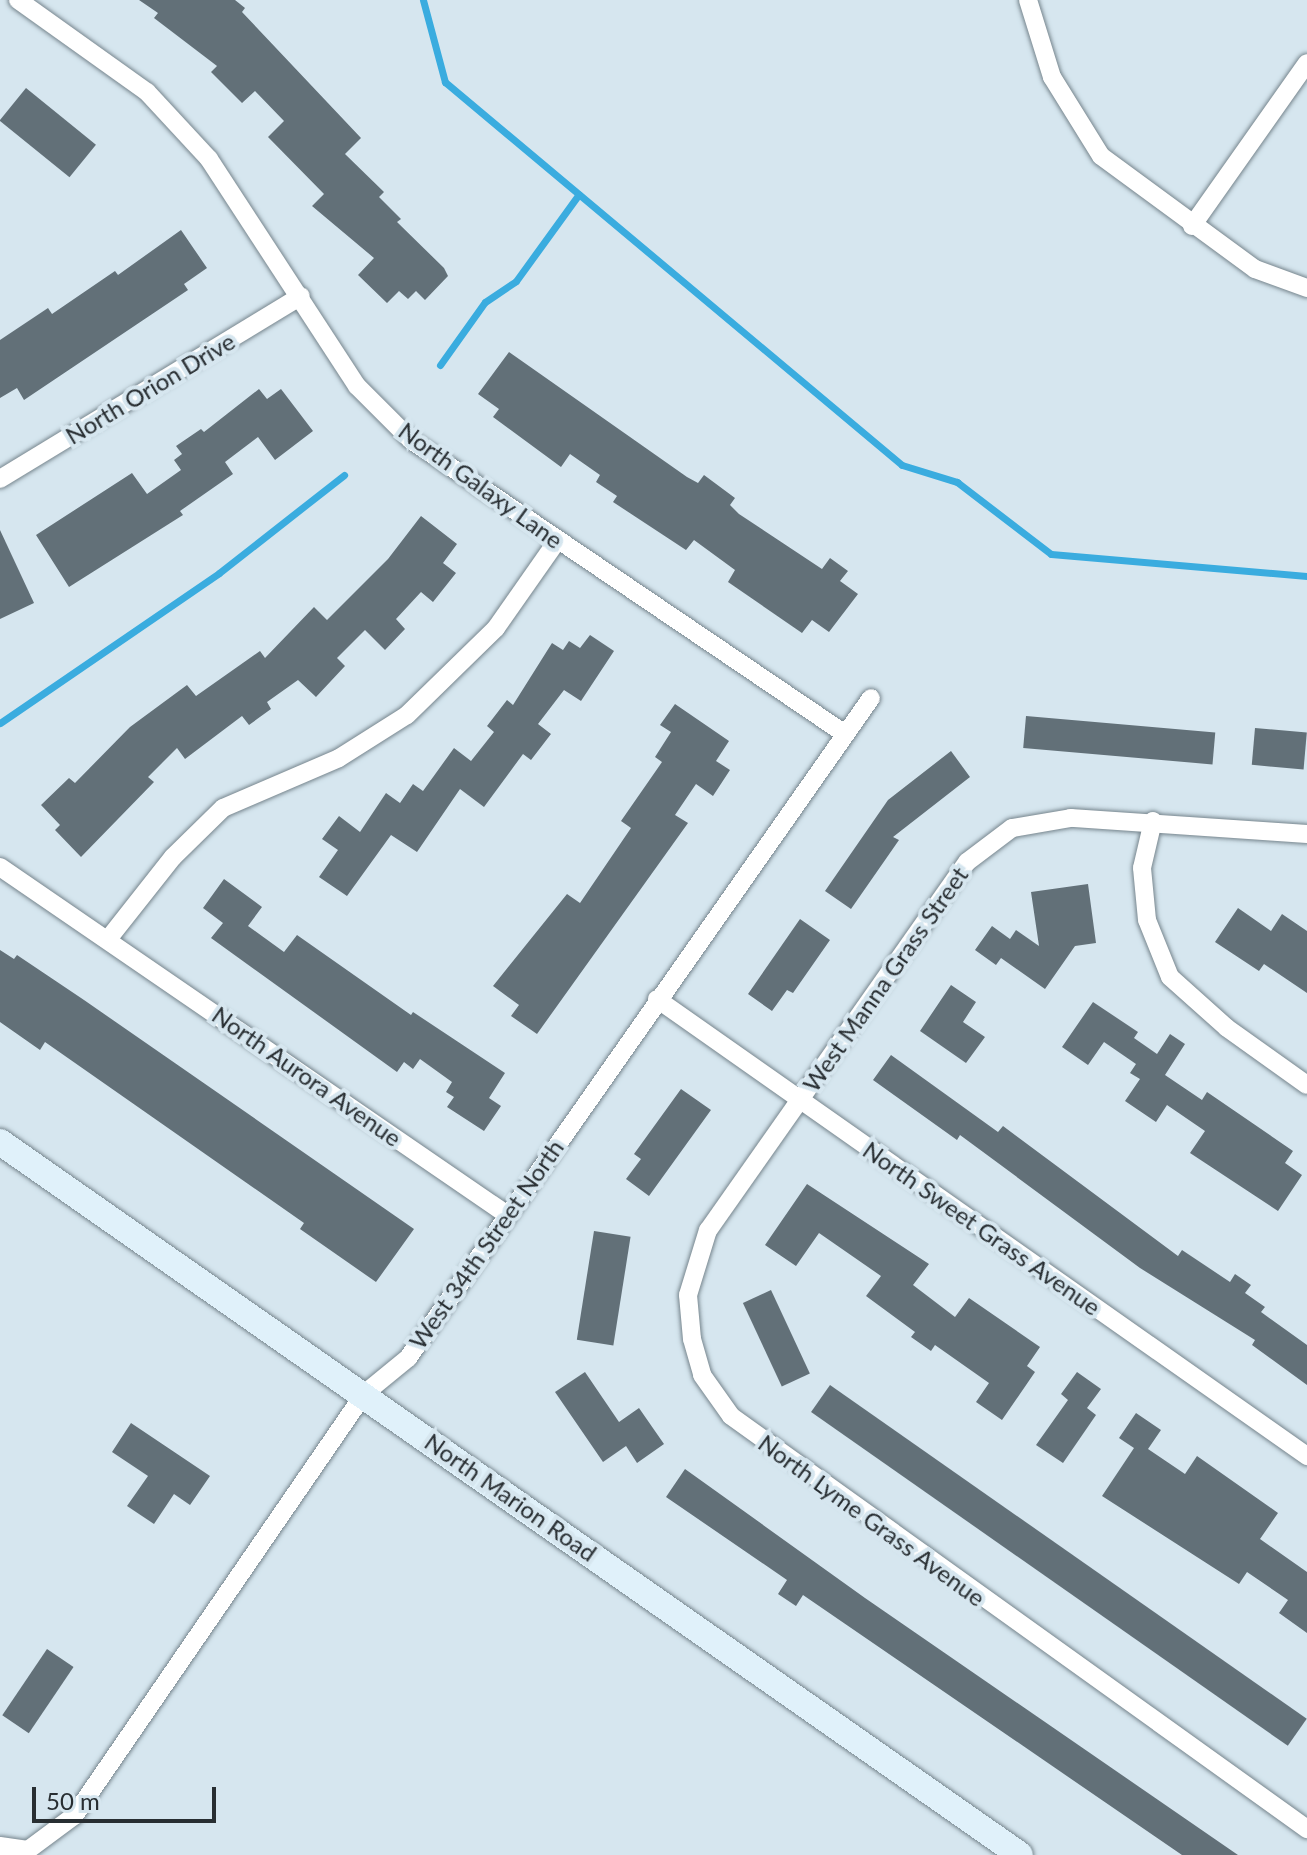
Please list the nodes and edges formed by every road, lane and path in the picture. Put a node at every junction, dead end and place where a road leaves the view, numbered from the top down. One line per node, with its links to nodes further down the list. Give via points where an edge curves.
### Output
1 (18, 0): 6 (street, North Galaxy Lane, via 147,92 209,159)
2 (1028, 0): 4 (street, via 1052,77 1101,156)
3 (1307, 63): 4 (street)
4 (1192, 226): 5 (street, via 1255,269)
5 (1307, 288)
6 (301, 296): 7 (street, North Orion Drive); 8 (street, North Galaxy Lane, via 357,386 411,440)
7 (0, 479)
8 (557, 541): 10 (street, North Galaxy Lane); 14 (street, via 496,628 407,715 339,758 223,808 173,857)
9 (871, 698): 10 (street, West 34th Street North)
10 (845, 734): 15 (street, West 34th Street North)
11 (1153, 821): 12 (street, West Manna Grass Street); 16 (street, via 1142,868 1147,920 1170,977 1227,1028); 17 (street, West Manna Grass Street, via 1071,818 1012,828 967,862)
12 (1307, 834)
13 (0, 867): 14 (street, North Aurora Avenue)
14 (109, 938): 19 (street, North Aurora Avenue)
15 (657, 999): 17 (street, North Sweet Grass Avenue); 19 (street, West 34th Street North)
16 (1307, 1085)
17 (799, 1099): 21 (street, North Sweet Grass Avenue); 22 (street, North Lyme Grass Avenue, via 708,1230 701,1248 688,1295 702,1375 731,1416 767,1447)
18 (0, 1142): 20 (main road, North Marion Road)
19 (506, 1214): 20 (street, West 34th Street North, via 408,1358)
20 (364, 1394): 23 (street, West 34th Street North, via 74,1816 28,1850); 24 (main road, North Marion Road)
21 (1307, 1456)
22 (1307, 1829)
23 (0, 1846)
24 (1020, 1855)

